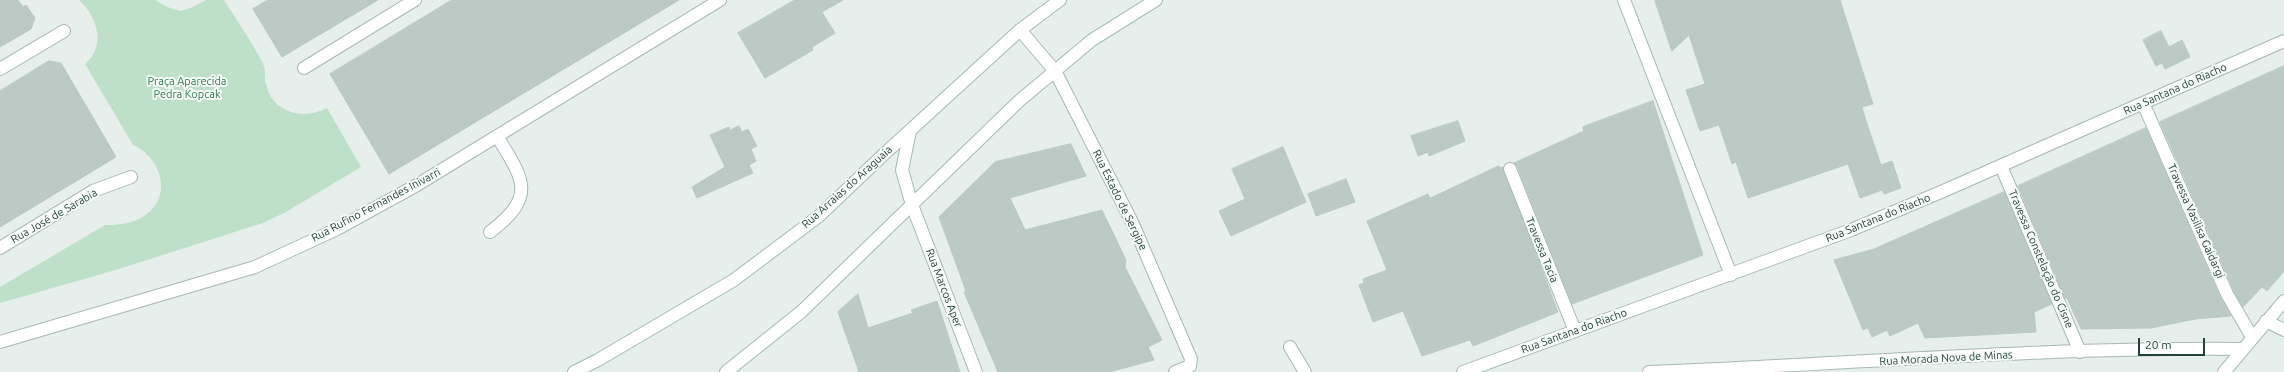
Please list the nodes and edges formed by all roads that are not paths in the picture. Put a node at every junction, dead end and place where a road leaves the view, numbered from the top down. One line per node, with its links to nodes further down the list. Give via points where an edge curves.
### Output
1 (414, 0): 9 (street)
2 (720, 0): 14 (street, Rua Rufino Fernandes Inivarri)
3 (1060, 0): 6 (street, Rua Arraias do Araguaia)
4 (1156, 0): 11 (street, via 1092,40)
5 (1624, 0): 21 (street)
6 (1020, 30): 11 (street, Rua Estado de Sergipe); 13 (street, Rua Arraias do Araguaia)
7 (64, 31): 10 (street)
8 (2284, 41): 12 (street, Rua Santana do Riacho)
9 (304, 68)
10 (0, 69)
11 (1055, 71): 18 (street, via 1019,101); 35 (street, Rua Estado de Sergipe, via 1133,224 1189,353 1190,366)
12 (2143, 103): 15 (street, Rua Santana do Riacho); 26 (street, Travessa Vasilisa Gaidargi, via 2228,294)
13 (910, 131): 18 (street, Rua Marcos Aper, via 902,170); 32 (street, Rua Arraias do Araguaia, via 820,216 734,280)
14 (497, 136): 19 (street, via 519,172 522,187 519,204 508,218); 27 (street, Rua Rufino Fernandes Inivarri, via 417,185 337,229 255,267)
15 (2001, 166): 21 (street, Rua Santana do Riacho, via 1858,227); 30 (street, Travessa Constelação do Cisne)
16 (1510, 169): 25 (street, Travessa Tacia)
17 (131, 177): 20 (street, Rua José de Sarabia, via 94,191)
18 (912, 205): 33 (street, via 801,312); 34 (street, Rua Marcos Aper)
19 (490, 232)
20 (0, 248)
21 (1731, 275): 25 (street, Rua Santana do Riacho)
22 (2284, 301): 23 (street)
23 (2266, 321): 24 (street); 26 (street)
24 (2284, 330)
25 (1575, 331): 37 (street, Rua Santana do Riacho)
26 (2252, 337): 29 (street)
27 (0, 342)
28 (1290, 347): 36 (street)
29 (2244, 350): 30 (street, Rua Morada Nova de Minas); 39 (street)
30 (2080, 352): 31 (street, Rua Morada Nova de Minas)
31 (1749, 370): 38 (street, Rua Morada Nova de Minas)
32 (574, 372)
33 (726, 372)
34 (976, 372)
35 (1175, 372)
36 (1305, 372)
37 (1463, 372)
38 (1649, 372)
39 (2224, 372)

